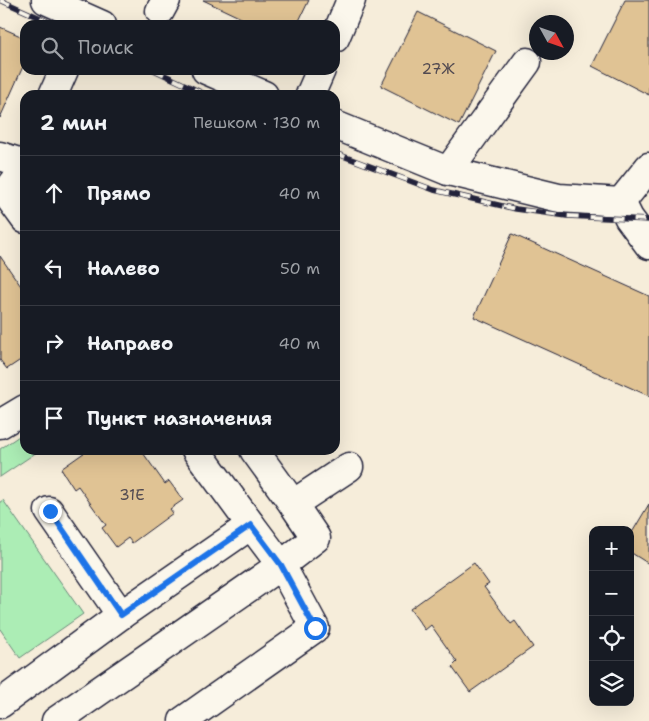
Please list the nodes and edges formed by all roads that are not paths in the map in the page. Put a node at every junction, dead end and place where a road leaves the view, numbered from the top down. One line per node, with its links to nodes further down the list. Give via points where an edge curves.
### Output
1 (46, 0): 3 (street)
2 (351, 0): 4 (street)
3 (85, 20)
4 (340, 26)
5 (527, 62): 16 (street)
6 (62, 75): 9 (street)
7 (218, 75): 10 (street)
8 (319, 75): 11 (street)
9 (55, 90)
10 (252, 90)
11 (312, 90)
12 (340, 127): 16 (street)
13 (0, 156): 14 (street)
14 (20, 162)
15 (649, 167): 19 (street)
16 (448, 171): 19 (street, via 559,198)
17 (20, 174): 18 (street)
18 (3, 196): 20 (street)
19 (621, 202): 21 (street)
20 (20, 214)
21 (649, 245)
22 (20, 412): 23 (street)
23 (0, 424)
24 (200, 455): 29 (street)
25 (258, 455): 27 (street)
26 (349, 467): 27 (street)
27 (293, 504): 30 (street, via 316,538)
28 (50, 511): 31 (street)
29 (251, 525): 30 (street); 31 (street)
30 (281, 565): 33 (street); 34 (street, via 315,628)
31 (121, 615): 32 (street)
32 (0, 704)
33 (56, 721)
34 (183, 721)

